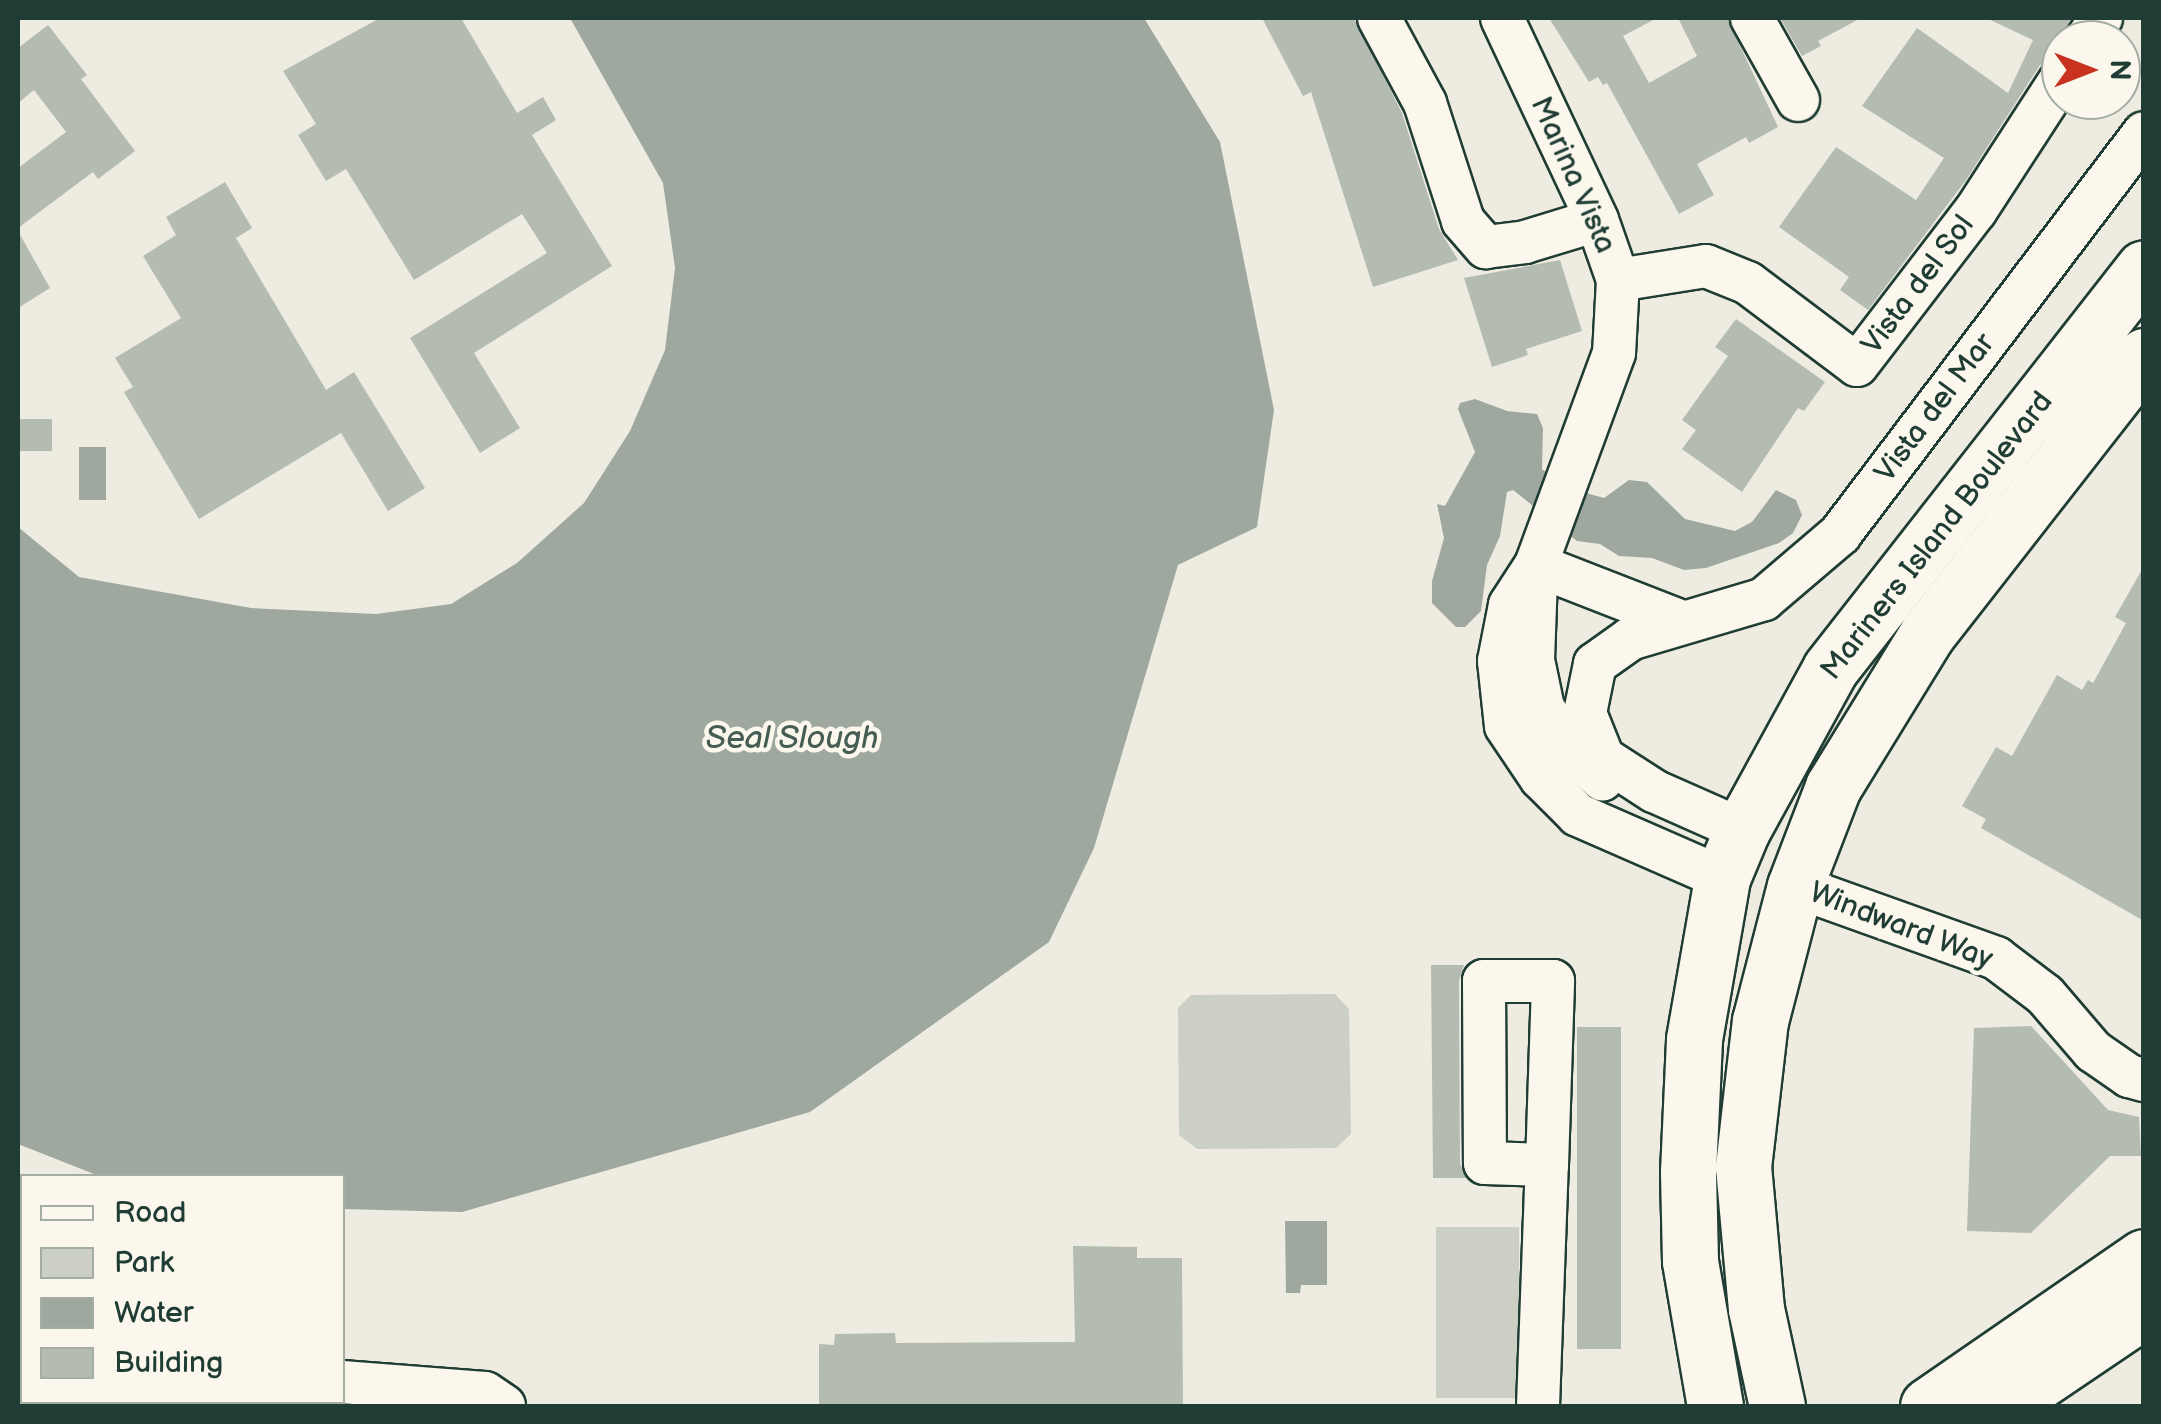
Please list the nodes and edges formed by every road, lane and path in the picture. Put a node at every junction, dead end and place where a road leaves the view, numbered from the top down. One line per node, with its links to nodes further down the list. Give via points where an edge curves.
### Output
1 (1380, 18): 7 (street, via 1425,103 1463,221 1486,247)
2 (1502, 18): 7 (street, Marina Vista)
3 (1752, 18): 4 (street)
4 (1798, 100)
5 (2041, 110): 9 (street, Vista del Sol, via 1976,210 1857,365 1748,283 1706,266)
6 (2144, 133): 12 (street, Vista del Mar, via 1840,534 1764,599)
7 (1597, 220): 9 (street, Marina Vista)
8 (2144, 268): 14 (main road, Mariners Island Boulevard, via 1830,669)
9 (1618, 280): 11 (street, Marina Vista, via 1614,354)
10 (2144, 356): 15 (main road, Mariners Island Boulevard, via 1927,634 1833,787)
11 (1541, 550): 12 (street); 13 (street, Marina Vista, via 1532,660 1543,708 1574,754 1609,786); 14 (street, Marina Vista, via 1510,605 1499,661 1506,726 1541,778 1578,814)
12 (1680, 621): 13 (street, Vista del Mar, via 1630,639 1595,664 1584,713 1602,758)
13 (1654, 791): 14 (street, Vista del Mar)
14 (1732, 854): 23 (main road, Mariners Island Boulevard, via 1694,1038 1688,1172 1690,1261)
15 (1795, 886): 16 (street, Windward Way, via 1996,958 2045,996 2093,1051); 24 (main road, Mariners Island Boulevard, via 1760,1020 1743,1166 1756,1309)
16 (2144, 1080)
17 (1547, 1165): 22 (street)
18 (2144, 1257): 25 (main road)
19 (2144, 1310): 26 (main road)
20 (345, 1382): 21 (street, via 485,1393)
21 (504, 1406)
22 (1538, 1406)
23 (1714, 1406)
24 (1777, 1406)
25 (1928, 1406)
26 (2002, 1406)

